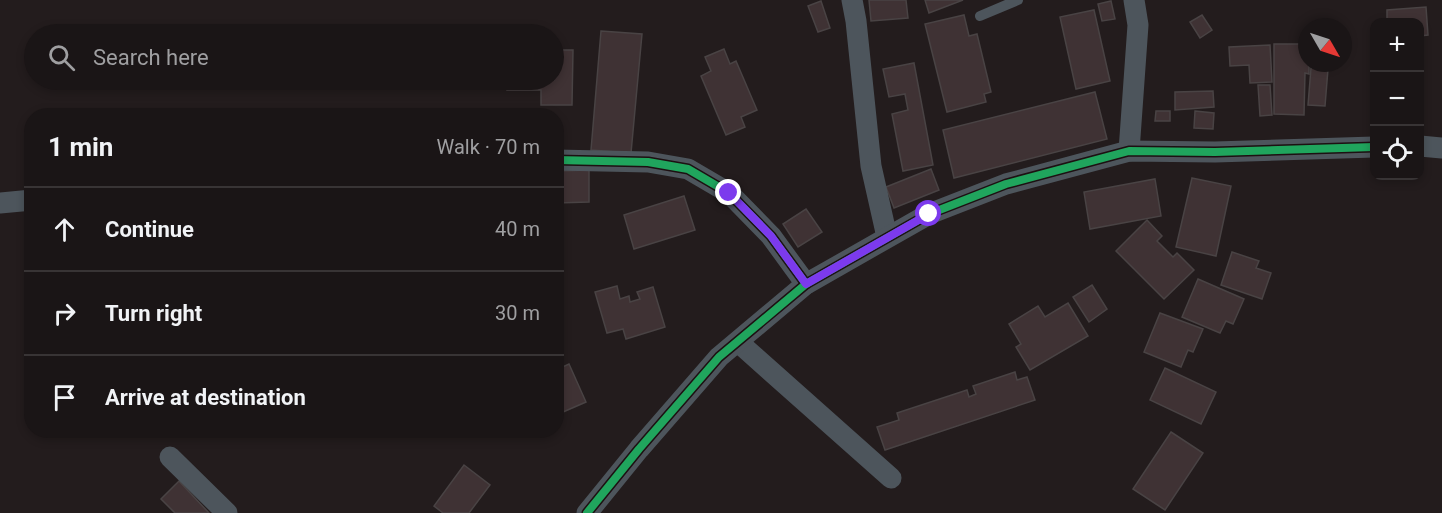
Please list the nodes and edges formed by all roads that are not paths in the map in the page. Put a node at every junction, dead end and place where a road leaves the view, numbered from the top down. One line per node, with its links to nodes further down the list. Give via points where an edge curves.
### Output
1 (852, 0): 12 (street, via 871,166)
2 (1018, 0): 4 (lane)
3 (1134, 0): 8 (street, via 1138,25)
4 (980, 16)
5 (1424, 146): 7 (street)
6 (1370, 147): 8 (street)
7 (1442, 148)
8 (1129, 151): 12 (street, via 1006,184 929,214)
9 (564, 160): 13 (street, via 648,162 688,169 729,193 771,236)
10 (24, 201): 11 (street)
11 (0, 203)
12 (887, 237): 13 (street)
13 (806, 284): 14 (street)
14 (738, 342): 16 (street); 18 (street, via 719,357)
15 (170, 457): 17 (street)
16 (891, 478)
17 (227, 513)
18 (587, 513)

